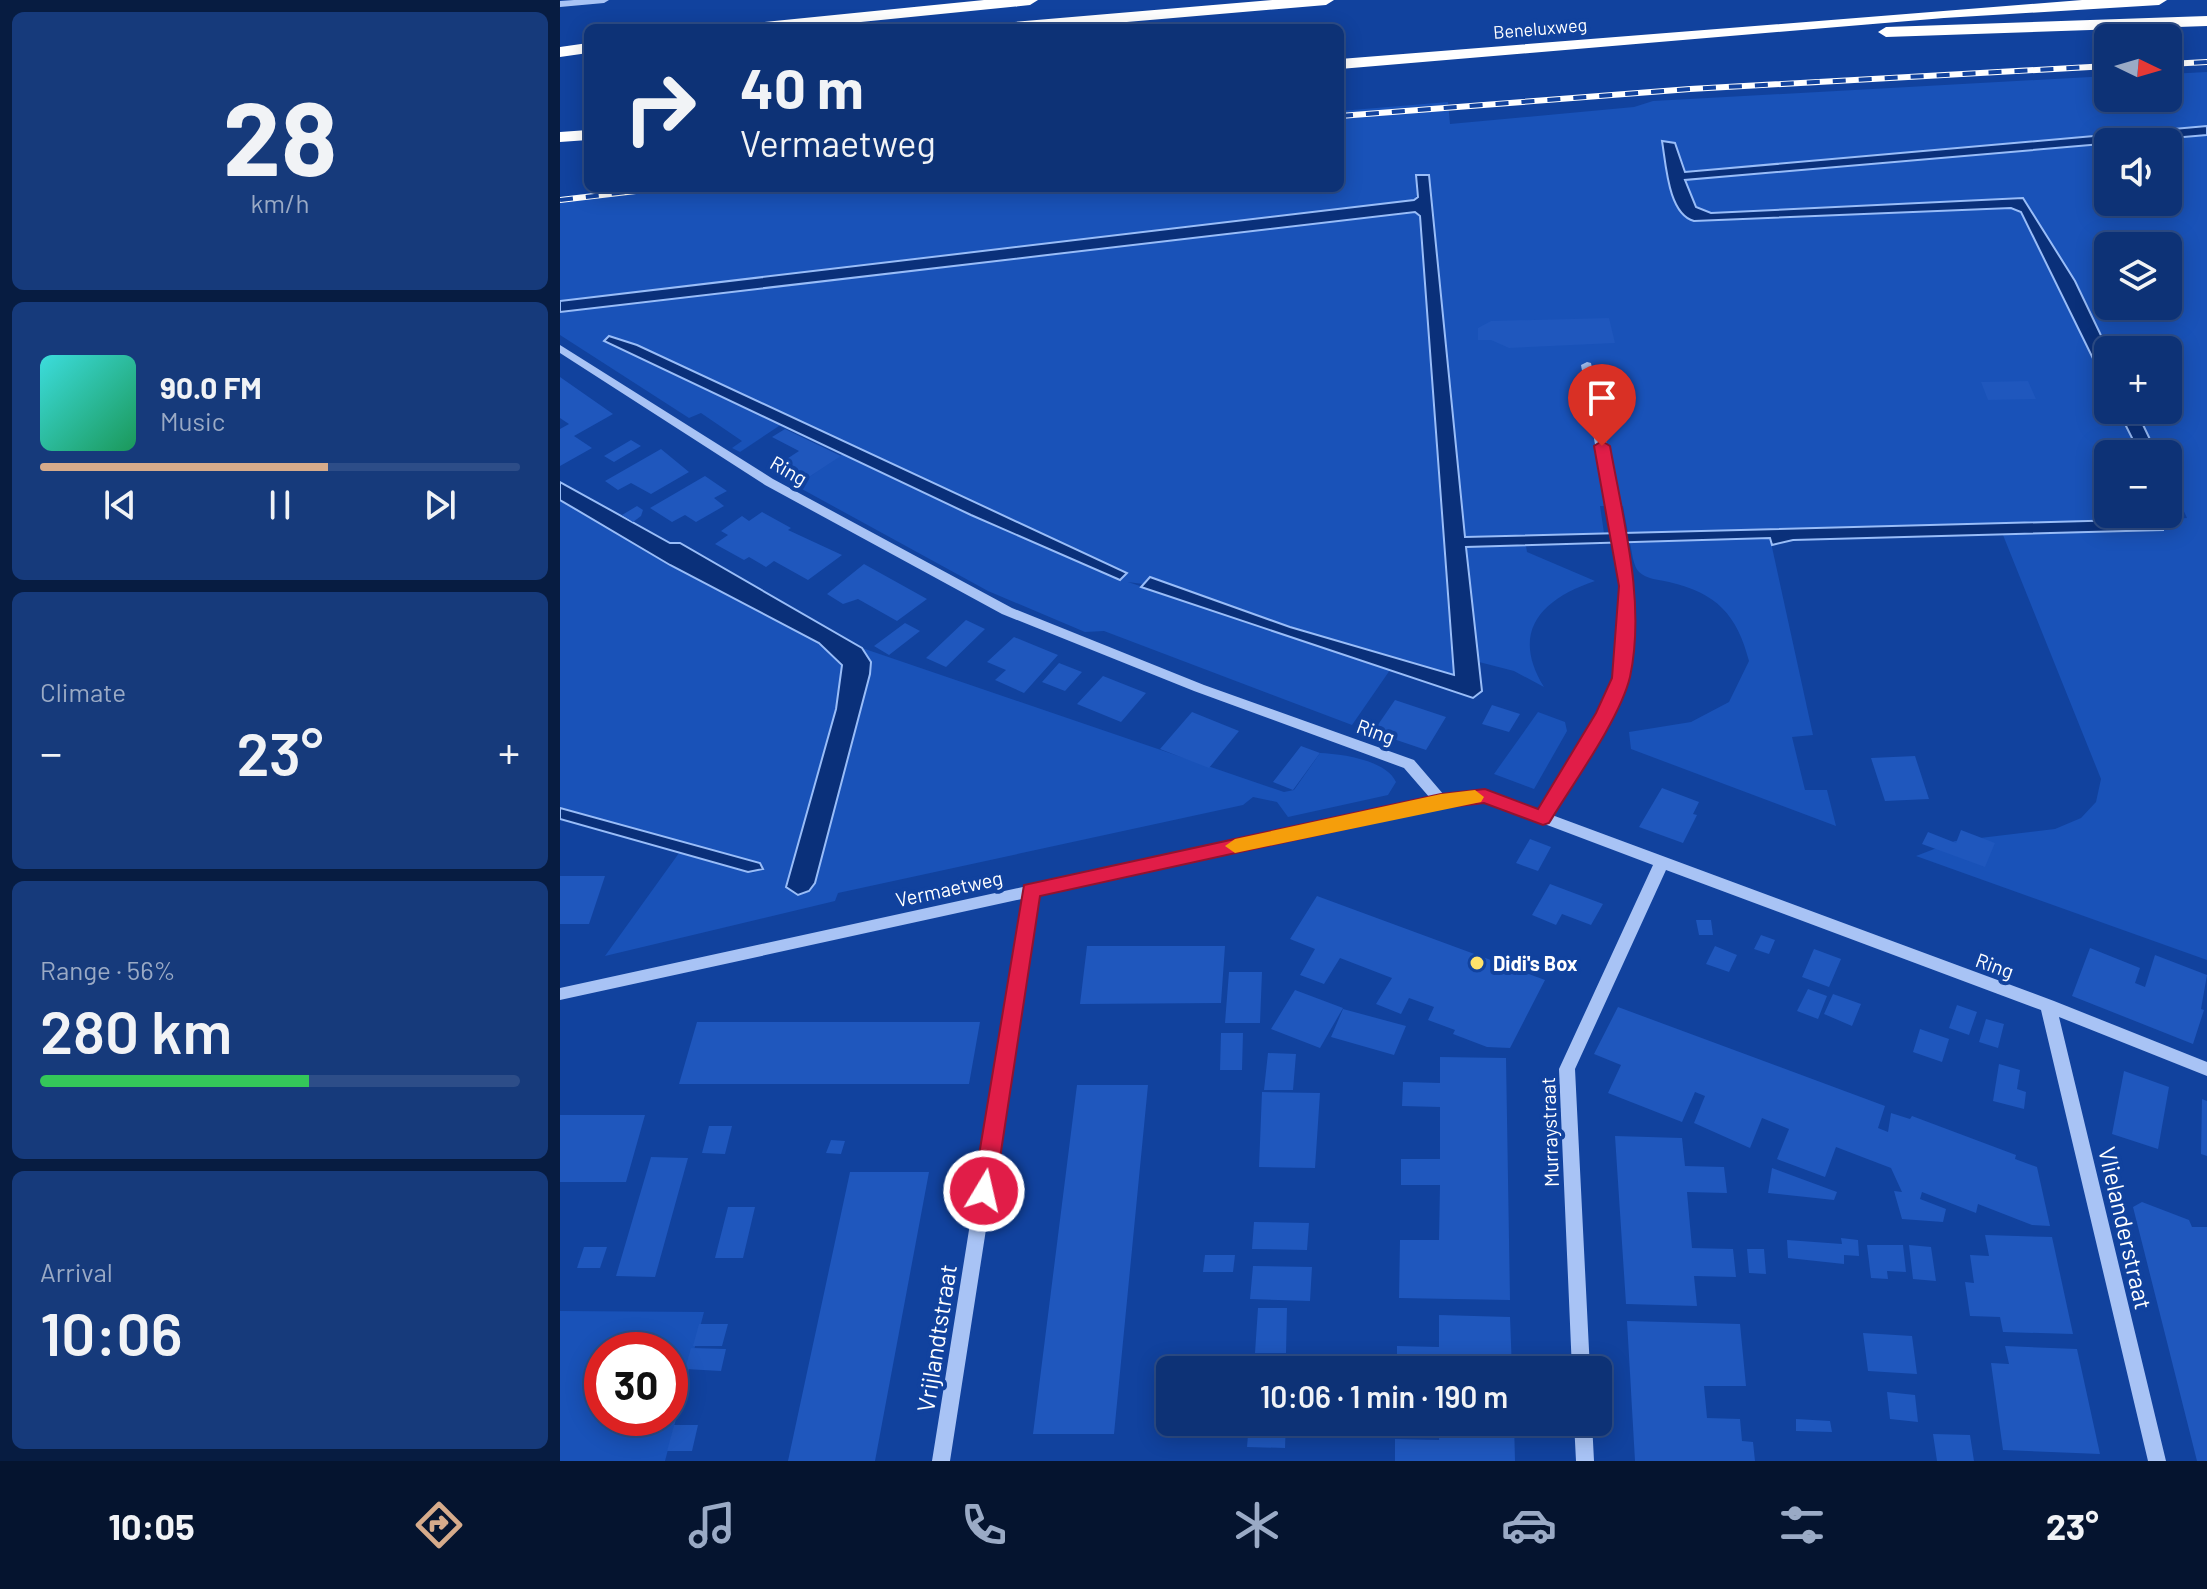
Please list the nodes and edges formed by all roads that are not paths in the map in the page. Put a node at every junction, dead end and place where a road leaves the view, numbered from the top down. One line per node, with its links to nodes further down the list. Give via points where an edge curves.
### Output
1 (604, 0): 5 (street)
2 (1030, 0): 7 (highway)
3 (1326, 0): 8 (highway)
4 (2159, 0): 9 (highway, Beneluxweg)
5 (560, 4)
6 (2207, 21): 9 (highway, Beneluxweg, via 1948,33)
7 (794, 24)
8 (1048, 24)
9 (1743, 32): 14 (highway, Beneluxweg)
10 (584, 49): 11 (highway)
11 (560, 52)
12 (584, 63): 13 (highway)
13 (560, 64)
14 (1344, 64)
15 (584, 135): 16 (highway)
16 (560, 137)
17 (560, 348): 19 (street, Ring, via 769,482 1007,611 1409,764)
18 (1587, 365): 20 (street, via 1627,586 1621,678)
19 (1441, 801): 20 (street, Ring, via 1485,796); 22 (street, Vermaetweg)
20 (1543, 818): 21 (street, Ring)
21 (1661, 864): 24 (street, Ring); 26 (street, Murraystraat, via 1567,1069)
22 (1031, 890): 23 (street, Vermaetweg); 28 (street, Vrijlandtstraat)
23 (560, 994)
24 (2048, 1006): 25 (street, Ring); 30 (street, Vlielanderstraat)
25 (2207, 1069)
26 (1580, 1356)
27 (1584, 1436): 29 (street)
28 (941, 1461)
29 (1585, 1461)
30 (2157, 1461)

